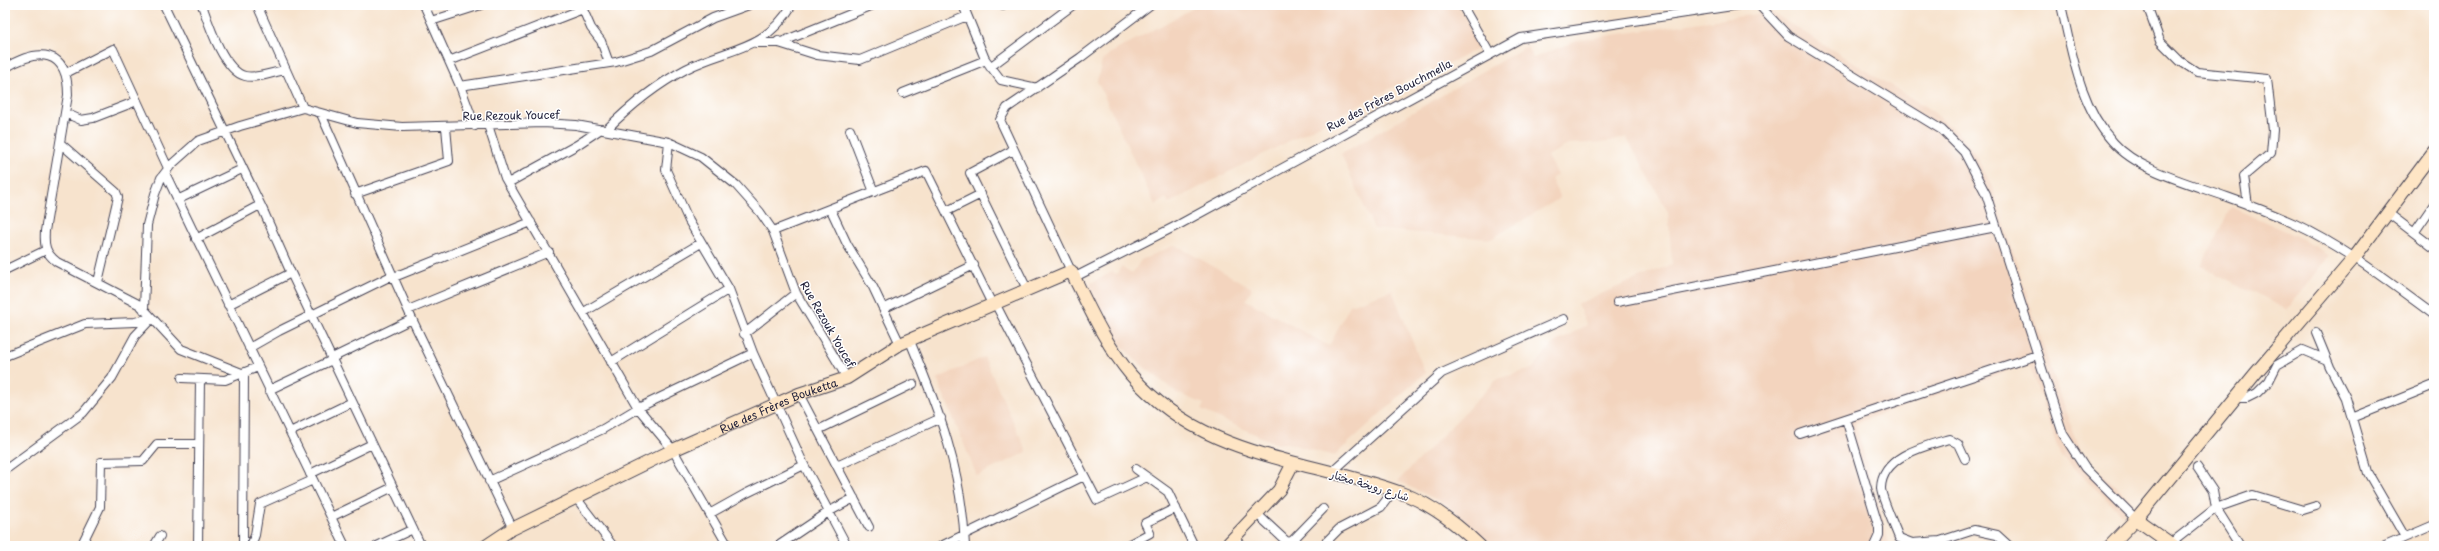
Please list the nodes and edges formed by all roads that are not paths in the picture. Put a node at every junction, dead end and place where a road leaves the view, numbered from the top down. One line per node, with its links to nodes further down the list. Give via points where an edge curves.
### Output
1 (164, 5): 42 (street)
2 (202, 5): 28 (street, via 211,29 233,70 252,77)
3 (257, 5): 28 (street)
4 (424, 5): 19 (street)
5 (481, 5): 19 (street)
6 (749, 5): 25 (street, via 713,18 651,51)
7 (792, 5): 20 (street)
8 (873, 5): 22 (street)
9 (963, 5): 18 (street)
10 (1073, 5): 26 (street)
11 (1150, 5): 31 (street)
12 (1462, 5): 23 (street)
13 (1739, 5): 23 (street, Rue des Frères Bouchmella, via 1521,38)
14 (1759, 5): 61 (street, via 1788,36 1904,105 1954,140 1977,174)
15 (2061, 5): 56 (street, via 2088,104 2098,124 2114,144 2170,176)
16 (2147, 5): 56 (street, via 2160,41 2180,61 2197,72 2267,79 2273,130 2271,153 2244,176)
17 (582, 7): 24 (street); 25 (street, via 591,28 601,41)
18 (968, 16): 22 (street, via 860,60 817,55); 26 (street)
19 (431, 21): 24 (street)
20 (770, 33): 21 (street); 22 (street)
21 (751, 43): 22 (street); 40 (street, via 686,69 636,101)
22 (779, 43)
23 (1490, 54): 73 (street, Rue des Frères Bouchmella, via 1180,224)
24 (449, 61): 30 (street)
25 (608, 63): 30 (street)
26 (988, 63): 31 (street, via 1001,80); 32 (street)
27 (5, 68): 29 (street, via 25,57 39,54 55,61)
28 (285, 70): 34 (street)
29 (66, 73): 33 (street, via 113,49); 35 (street, via 68,95)
30 (460, 86): 38 (street)
31 (1038, 88): 45 (street, via 1006,108 1000,120)
32 (903, 93)
33 (137, 101): 35 (street, via 93,118 81,120); 48 (street)
34 (303, 108): 36 (street, Rue Rezouk Youcef); 42 (street)
35 (65, 113): 44 (street)
36 (321, 114): 39 (street, Rue Rezouk Youcef, via 357,123); 51 (street)
37 (488, 125): 38 (street, Rue Rezouk Youcef); 40 (street, Rue Rezouk Youcef, via 543,123); 49 (street)
38 (475, 126): 39 (street, Rue Rezouk Youcef)
39 (446, 127): 51 (street, via 449,161)
40 (603, 129): 43 (street, Rue Rezouk Youcef); 49 (street)
41 (850, 130): 50 (street)
42 (224, 132): 47 (street); 48 (street, via 193,144)
43 (669, 142): 62 (street, Rue Rezouk Youcef, via 701,157 736,185); 65 (street, via 666,170 688,221)
44 (60, 143): 67 (street, via 45,231); 75 (street, via 116,192 118,197)
45 (1013, 150): 52 (street, via 970,173); 73 (street)
46 (2434, 151): 59 (main road)
47 (242, 169): 53 (street); 55 (street)
48 (166, 171): 53 (street); 83 (street, via 158,185 148,219)
49 (508, 183): 60 (street)
50 (874, 192): 57 (street); 58 (street, via 924,170 930,175)
51 (355, 194): 74 (street)
52 (981, 194): 58 (street); 77 (street)
53 (177, 200): 64 (street)
54 (2434, 204): 63 (street)
55 (260, 205): 64 (street); 72 (street)
56 (2248, 205): 69 (street, via 2295,224)
57 (831, 210): 62 (street); 82 (street)
58 (947, 211): 70 (street)
59 (2388, 213): 63 (street); 69 (main road)
60 (532, 222): 68 (street); 74 (street)
61 (1996, 227): 79 (street); 96 (street)
62 (773, 231): 78 (street, Rue Rezouk Youcef)
63 (2414, 233): 66 (street)
64 (196, 239): 81 (street)
65 (701, 243): 76 (street); 85 (street)
66 (2434, 248)
67 (46, 250): 71 (street); 75 (street, via 57,262)
68 (549, 252): 84 (street); 85 (street)
69 (2354, 258): 87 (street); 110 (main road)
70 (974, 265): 80 (street); 82 (street)
71 (5, 270)
72 (290, 273): 81 (street); 86 (street)
73 (1073, 274): 77 (main road, Rue des Frères Bouketta); 124 (main road, شارع رويخة مختار, via 1113,351 1132,376 1157,400 1224,442)
74 (394, 276): 84 (street); 86 (street)
75 (98, 282): 83 (street, via 140,305)
76 (729, 289): 92 (street); 100 (street)
77 (1027, 290): 80 (main road, Rue des Frères Bouketta)
78 (796, 293): 92 (street); 104 (street, Rue Rezouk Youcef)
79 (1617, 302)
80 (994, 304): 93 (main road, Rue des Frères Bouketta); 131 (street)
81 (228, 305): 94 (street)
82 (883, 309): 93 (street)
83 (144, 310): 88 (street)
84 (408, 310): 89 (street)
85 (584, 312): 100 (street)
86 (310, 315): 94 (street); 98 (street)
87 (2434, 315)
88 (152, 318): 97 (street, via 136,322 85,324); 102 (street, via 181,349); 129 (street, via 135,336 112,378 83,413)
89 (412, 319): 98 (street); 134 (street)
90 (1564, 319): 130 (street, via 1442,373)
91 (2316, 333): 99 (street)
92 (744, 334): 95 (street)
93 (905, 342): 104 (main road, Rue des Frères Bouketta); 114 (street)
94 (249, 348): 101 (street)
95 (753, 353): 112 (street); 113 (street)
96 (2037, 355): 116 (street); 147 (street, via 2062,434 2074,454 2097,482)
97 (5, 356)
98 (332, 359): 108 (street); 111 (street)
99 (2327, 360): 110 (street, via 2303,350 2277,365 2269,381 2257,393 2247,398); 115 (street, via 2346,398)
100 (611, 362): 113 (street)
101 (258, 367): 102 (street); 108 (street)
102 (244, 374): 105 (street, via 225,380); 160 (street)
103 (182, 378): 105 (street)
104 (847, 378): 109 (main road, Rue des Frères Bouketta)
105 (200, 379): 120 (street)
106 (913, 384): 117 (street)
107 (2434, 385): 115 (street)
108 (269, 390): 118 (street)
109 (799, 394): 112 (main road, Rue des Frères Bouketta); 117 (street)
110 (2236, 398): 147 (main road)
111 (352, 402): 118 (street); 121 (street)
112 (776, 404): 122 (main road, Rue des Frères Bouketta); 125 (street)
113 (638, 408): 122 (street); 134 (street, via 603,429)
114 (941, 418): 126 (street); 152 (street, via 957,474)
115 (2352, 418): 154 (street, via 2368,473)
116 (1846, 419): 119 (street); 177 (street, via 1879,528 1879,536)
117 (818, 430): 126 (street)
118 (290, 432): 132 (street)
119 (1800, 434)
120 (198, 444): 157 (street, via 158,444 143,461 101,462 100,507); 159 (street)
121 (372, 444): 132 (street); 135 (street)
122 (673, 450): 137 (main road, Rue des Frères Bouketta); 144 (street)
123 (1965, 459): 178 (street, via 1958,444 1949,439 1920,447 1902,457 1887,471 1881,488 1898,538 1912,543 1940,541 1974,530 1997,535)
124 (1293, 463): 130 (main road, شارع رويخة مختار); 145 (main road, via 1279,490)
125 (804, 465): 143 (street); 144 (street)
126 (837, 466): 138 (street)
127 (2197, 467): 141 (street, via 2213,491)
128 (1136, 469): 133 (street)
129 (5, 470)
130 (1331, 473): 136 (main road, شارع رويخة مختار)
131 (1084, 476): 133 (street, via 1097,500); 152 (street)
132 (312, 477): 146 (street); 161 (street, via 260,504)
133 (1147, 477): 140 (street, via 1168,492)
134 (489, 481): 151 (street)
135 (393, 487): 146 (street); 150 (street)
136 (1394, 490): 175 (street, via 1380,507 1339,529); 176 (main road, شارع رويخة مختار, via 1433,510)
137 (577, 498): 151 (main road, Rue des Frères Bouketta); 166 (street)
138 (854, 498): 143 (street); 149 (street)
139 (2316, 506): 141 (street, via 2303,510 2253,495)
140 (1176, 508): 172 (street, via 1145,522 1150,533); 173 (street)
141 (2216, 508): 156 (street); 180 (street)
142 (1323, 509): 145 (street, via 1291,542 1286,541)
143 (830, 511): 168 (street); 169 (street)
144 (711, 513): 167 (street)
145 (1257, 514): 155 (main road)
146 (331, 517): 162 (street)
147 (2136, 519): 156 (main road); 179 (main road)
148 (2434, 525): 154 (street)
149 (869, 527)
150 (413, 529): 163 (street); 164 (street)
151 (513, 529): 165 (main road, Rue des Frères Bouketta)
152 (965, 534): 170 (street); 171 (street)
153 (160, 536): 158 (street)
154 (2405, 537): 181 (street)
155 (1229, 542): 174 (street)
156 (2172, 545)
157 (81, 546)
158 (154, 546)
159 (198, 546)
160 (244, 546)
161 (251, 546)
162 (345, 546)
163 (377, 546)
164 (421, 546)
165 (486, 546)
166 (613, 546)
167 (728, 546)
168 (778, 546)
169 (847, 546)
170 (941, 546)
171 (965, 546)
172 (1126, 546)
173 (1194, 546)
174 (1242, 546)
175 (1322, 546)
176 (1480, 546)
177 (1874, 546)
178 (2008, 546)
179 (2110, 546)
180 (2240, 546)
181 (2386, 546)

